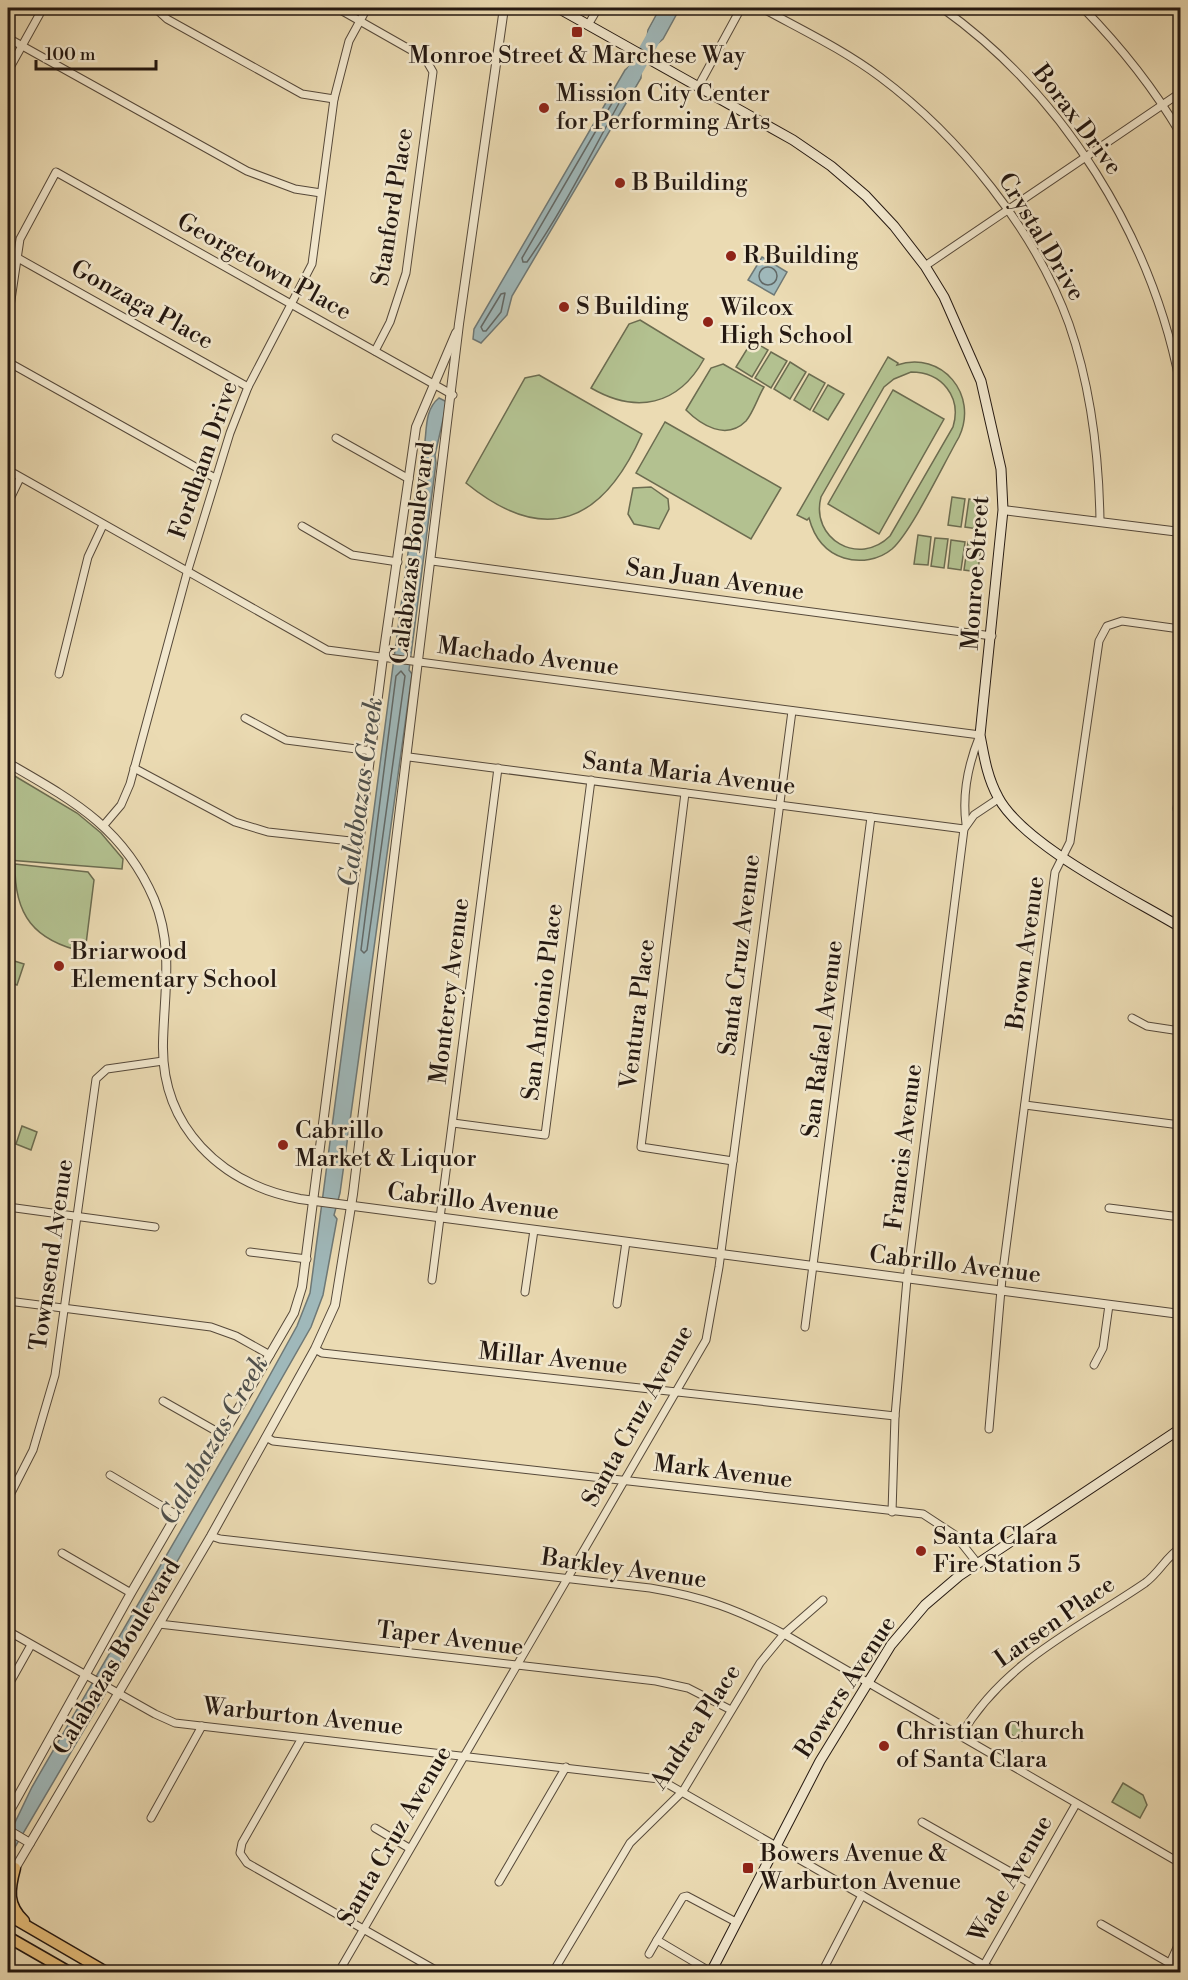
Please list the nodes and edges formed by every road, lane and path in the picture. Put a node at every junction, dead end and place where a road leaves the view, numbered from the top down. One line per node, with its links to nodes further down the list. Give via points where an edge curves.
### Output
1 (43, 8): 15 (street)
2 (155, 8): 19 (street, via 167,19 302,94)
3 (337, 8): 12 (street)
4 (367, 8): 12 (street, Fordham Drive)
5 (504, 8): 29 (street, Calabazas Boulevard)
6 (558, 8): 13 (main road, Monroe Street)
7 (598, 8): 13 (street)
8 (741, 8): 17 (street)
9 (762, 8): 24 (street, Crystal Drive, via 879,76 921,110 968,158)
10 (942, 8): 22 (street, Borax Drive, via 1009,65)
11 (1083, 8): 20 (street)
12 (360, 21): 19 (street, Fordham Drive, via 348,41); 30 (street, Stanford Place, via 426,58 433,72 406,273)
13 (588, 25): 17 (main road, Monroe Street)
14 (8, 38): 15 (street)
15 (22, 46): 16 (street); 23 (street, via 247,171 295,189)
16 (8, 70)
17 (698, 87): 26 (main road, Monroe Street, via 831,166 873,204)
18 (1180, 93): 20 (street)
19 (334, 99): 23 (street, Fordham Drive)
20 (1163, 104): 21 (street); 22 (street)
21 (1180, 134)
22 (1085, 156): 24 (street); 32 (street, Borax Drive, via 1127,229 1158,296)
23 (321, 193): 27 (street, Fordham Drive, via 312,264)
24 (1008, 209): 26 (street); 43 (street, Crystal Drive, via 1068,323 1095,437)
25 (16, 257): 27 (street, Georgetown Place, via 20,239 56,172); 28 (street); 34 (street, Gonzaga Place)
26 (925, 266): 42 (main road, Monroe Street, via 961,332 981,381 1001,469)
27 (290, 305): 30 (street, Georgetown Place); 34 (street, Fordham Drive)
28 (8, 320)
29 (459, 324): 33 (street, Calabazas Boulevard); 35 (street, Calabazas Boulevard)
30 (375, 351): 33 (street, Georgetown Place)
31 (8, 362): 39 (street)
32 (1180, 384)
33 (434, 385): 35 (street, Georgetown Place); 40 (street, Calabazas Boulevard, via 416,427)
34 (248, 387): 39 (street, Fordham Drive)
35 (453, 395): 47 (street, Calabazas Boulevard)
36 (336, 438): 40 (street)
37 (8, 470): 38 (street, Machado Avenue)
38 (20, 478): 41 (street); 44 (street, Machado Avenue)
39 (215, 478): 49 (street, Fordham Drive)
40 (409, 479): 48 (street, Calabazas Boulevard)
41 (8, 503)
42 (1004, 510): 43 (street); 51 (main road, Monroe Street)
43 (1100, 521): 46 (street)
44 (103, 525): 49 (street, Machado Avenue); 54 (street, via 88,557)
45 (302, 526): 48 (street, via 352,555)
46 (1180, 532)
47 (432, 561): 51 (street, San Juan Avenue); 53 (street, Calabazas Boulevard)
48 (399, 562): 52 (street, Calabazas Boulevard)
49 (187, 573): 52 (street, Machado Avenue, via 327,650); 61 (street, Fordham Drive)
50 (1180, 628): 73 (street, Brown Avenue, via 1122,621 1107,626 1099,641 1070,842)
51 (992, 636): 57 (main road, Monroe Street)
52 (383, 657): 53 (street, Machado Avenue); 58 (street, Calabazas Boulevard)
53 (415, 662): 55 (street, Machado Avenue); 59 (street, Calabazas Boulevard)
54 (59, 674)
55 (792, 711): 57 (street, Machado Avenue); 67 (street, Santa Cruz Avenue)
56 (245, 718): 58 (street, via 286,740)
57 (980, 735): 66 (main road, Monroe Street, via 987,771); 71 (street, Francis Avenue, via 970,758)
58 (372, 751): 72 (street, Calabazas Boulevard)
59 (409, 757): 62 (street, Santa Maria Avenue); 83 (street, Calabazas Boulevard)
60 (8, 763): 70 (street, Cabrillo Avenue, via 72,800)
61 (134, 768): 70 (street, Fordham Drive, via 123,801); 72 (street, via 235,822 268,832)
62 (498, 768): 63 (street, Santa Maria Avenue); 79 (street, Monterey Avenue)
63 (591, 780): 65 (street, Santa Maria Avenue); 79 (street, San Antonio Place, via 546,1135)
64 (1180, 782): 68 (street)
65 (685, 793): 67 (street, Santa Maria Avenue); 81 (street, Ventura Place, via 640,1147)
66 (998, 799): 71 (street); 73 (main road, Monroe Street, via 1029,834)
67 (778, 805): 69 (street, Santa Maria Avenue); 81 (street, Santa Cruz Avenue)
68 (1180, 811)
69 (871, 817): 71 (street, Santa Maria Avenue); 95 (street, San Rafael Avenue)
70 (104, 825): 77 (street, Cabrillo Avenue, via 133,858 154,900 167,943)
71 (965, 826): 96 (street, Francis Avenue)
72 (360, 842): 82 (street, Calabazas Boulevard)
73 (1063, 857): 74 (main road, Monroe Street); 78 (street, Brown Avenue, via 1055,872)
74 (1180, 927)
75 (1132, 1018): 76 (street, via 1147,1026)
76 (1180, 1031)
77 (164, 1061): 82 (street, Cabrillo Avenue, via 170,1092 182,1120 194,1141 211,1158 249,1184 280,1196); 86 (street, Townsend Avenue, via 107,1069 96,1079)
78 (1025, 1105): 80 (street); 98 (street, Brown Avenue)
79 (453, 1123): 88 (street, Monterey Avenue)
80 (1180, 1125)
81 (733, 1161): 93 (street, Santa Cruz Avenue)
82 (314, 1201): 83 (street, Cabrillo Avenue); 94 (street, Calabazas Boulevard)
83 (351, 1206): 88 (street, Cabrillo Avenue); 106 (street, Calabazas Boulevard, via 335,1305)
84 (8, 1207): 86 (street)
85 (1109, 1208): 87 (street)
86 (77, 1216): 89 (street); 103 (street, Townsend Avenue)
87 (1180, 1217)
88 (441, 1218): 90 (street, Cabrillo Avenue); 97 (street, Monterey Avenue)
89 (155, 1227)
90 (534, 1230): 91 (street, Cabrillo Avenue); 99 (street)
91 (626, 1242): 93 (street, Cabrillo Avenue); 101 (street)
92 (250, 1252): 94 (street)
93 (721, 1254): 95 (street, Cabrillo Avenue); 109 (street, Santa Cruz Avenue, via 706,1340)
94 (307, 1259): 107 (street, Calabazas Boulevard, via 294,1313)
95 (813, 1266): 96 (street, Cabrillo Avenue); 105 (street, San Rafael Avenue)
96 (907, 1279): 98 (street, Cabrillo Avenue); 111 (street, Francis Avenue)
97 (432, 1280)
98 (1001, 1291): 102 (street, Cabrillo Avenue); 112 (street, Brown Avenue)
99 (525, 1292)
100 (8, 1301): 103 (street)
101 (617, 1304)
102 (1109, 1305): 104 (street, Cabrillo Avenue); 108 (street, via 1103,1348)
103 (65, 1308): 107 (street, via 212,1326); 118 (street, Townsend Avenue, via 46,1414)
104 (1180, 1314)
105 (805, 1327)
106 (315, 1349): 109 (street, Millar Avenue, via 322,1353); 115 (street, Calabazas Boulevard)
107 (270, 1355): 114 (street, Calabazas Boulevard)
108 (1094, 1365)
109 (677, 1393): 111 (street, Millar Avenue); 117 (street, Santa Cruz Avenue)
110 (163, 1401): 114 (street)
111 (895, 1416): 119 (street, Francis Avenue)
112 (989, 1429)
113 (1180, 1429): 124 (main road, Bowers Avenue)
114 (223, 1435): 120 (street, Calabazas Boulevard)
115 (266, 1437): 117 (street, Mark Avenue, via 273,1441); 121 (street, Calabazas Boulevard)
116 (110, 1475): 120 (street)
117 (626, 1480): 119 (street, Mark Avenue); 125 (street, Santa Cruz Avenue)
118 (8, 1499)
119 (892, 1512): 124 (street, Mark Avenue, via 923,1514 940,1522)
120 (177, 1515): 126 (street, Calabazas Boulevard)
121 (211, 1536): 125 (street, Barkley Avenue); 128 (street, Calabazas Boulevard)
122 (1180, 1548): 139 (street, Larsen Place, via 1148,1581 1021,1664 989,1696)
123 (62, 1553): 126 (street)
124 (978, 1564): 134 (main road, Bowers Avenue, via 925,1605 891,1645)
125 (569, 1579): 130 (street, Barkley Avenue, via 699,1596); 132 (street, Santa Cruz Avenue)
126 (131, 1593): 133 (street, Calabazas Boulevard)
127 (823, 1600): 130 (street, Andrea Place)
128 (159, 1624): 132 (street, Taper Avenue); 136 (street, Calabazas Boulevard)
129 (8, 1631): 131 (street, Warburton Avenue)
130 (784, 1634): 134 (street, Barkley Avenue); 137 (street, Andrea Place, via 760,1663)
131 (31, 1645): 133 (street, Warburton Avenue); 135 (street)
132 (517, 1667): 137 (street, Taper Avenue, via 656,1681 688,1688); 141 (street, Santa Cruz Avenue)
133 (85, 1675): 136 (street, Warburton Avenue); 145 (street, Calabazas Boulevard)
134 (867, 1683): 139 (street, Barkley Avenue); 151 (main road, Bowers Avenue, via 796,1803)
135 (8, 1686)
136 (118, 1693): 138 (street, Warburton Avenue, via 175,1723); 150 (street, Calabazas Boulevard)
137 (731, 1710): 143 (street, Andrea Place)
138 (202, 1726): 140 (street, Warburton Avenue); 146 (street)
139 (961, 1736): 144 (street, Barkley Avenue)
140 (302, 1738): 141 (street, Warburton Avenue); 162 (street, via 240,1853 247,1863)
141 (465, 1755): 142 (street, Warburton Avenue); 152 (street, Santa Cruz Avenue)
142 (566, 1767): 143 (street, Warburton Avenue, via 659,1779); 155 (street)
143 (683, 1791): 151 (street, Warburton Avenue); 176 (street, Andrea Place, via 630,1843)
144 (1076, 1804): 153 (street, Barkley Avenue); 157 (street, Wade Avenue)
145 (8, 1814)
146 (151, 1818)
147 (922, 1822): 157 (street)
148 (375, 1828): 152 (street)
149 (12, 1833): 150 (street)
150 (30, 1843): 154 (street, Calabazas Boulevard)
151 (776, 1846): 158 (street, Warburton Avenue); 160 (main road, Bowers Avenue)
152 (409, 1848): 162 (street, Santa Cruz Avenue)
153 (1180, 1863)
154 (15, 1868): 156 (street, Calabazas Boulevard); 163 (main road, via 9,1894 11,1904)
155 (499, 1882)
156 (8, 1883)
157 (1030, 1883): 172 (street, Wade Avenue)
158 (862, 1895): 172 (street, Warburton Avenue); 178 (street)
159 (8, 1915): 163 (main road)
160 (736, 1922): 165 (street, via 687,1896); 177 (main road, Bowers Avenue)
161 (1101, 1924): 170 (street)
162 (363, 1929): 171 (street, Santa Cruz Avenue); 175 (street)
163 (36, 1932): 174 (main road)
164 (8, 1937): 168 (main road)
165 (657, 1940): 169 (street); 177 (street)
166 (1180, 1941): 170 (street)
167 (8, 1944): 168 (main road)
168 (26, 1947): 173 (main road)
169 (649, 1954)
170 (1171, 1964): 180 (street)
171 (341, 1968)
172 (982, 1969): 179 (street, Warburton Avenue)
173 (69, 1972)
174 (106, 1972)
175 (439, 1972)
176 (553, 1972)
177 (711, 1972)
178 (822, 1972)
179 (996, 1972)
180 (1166, 1972)

